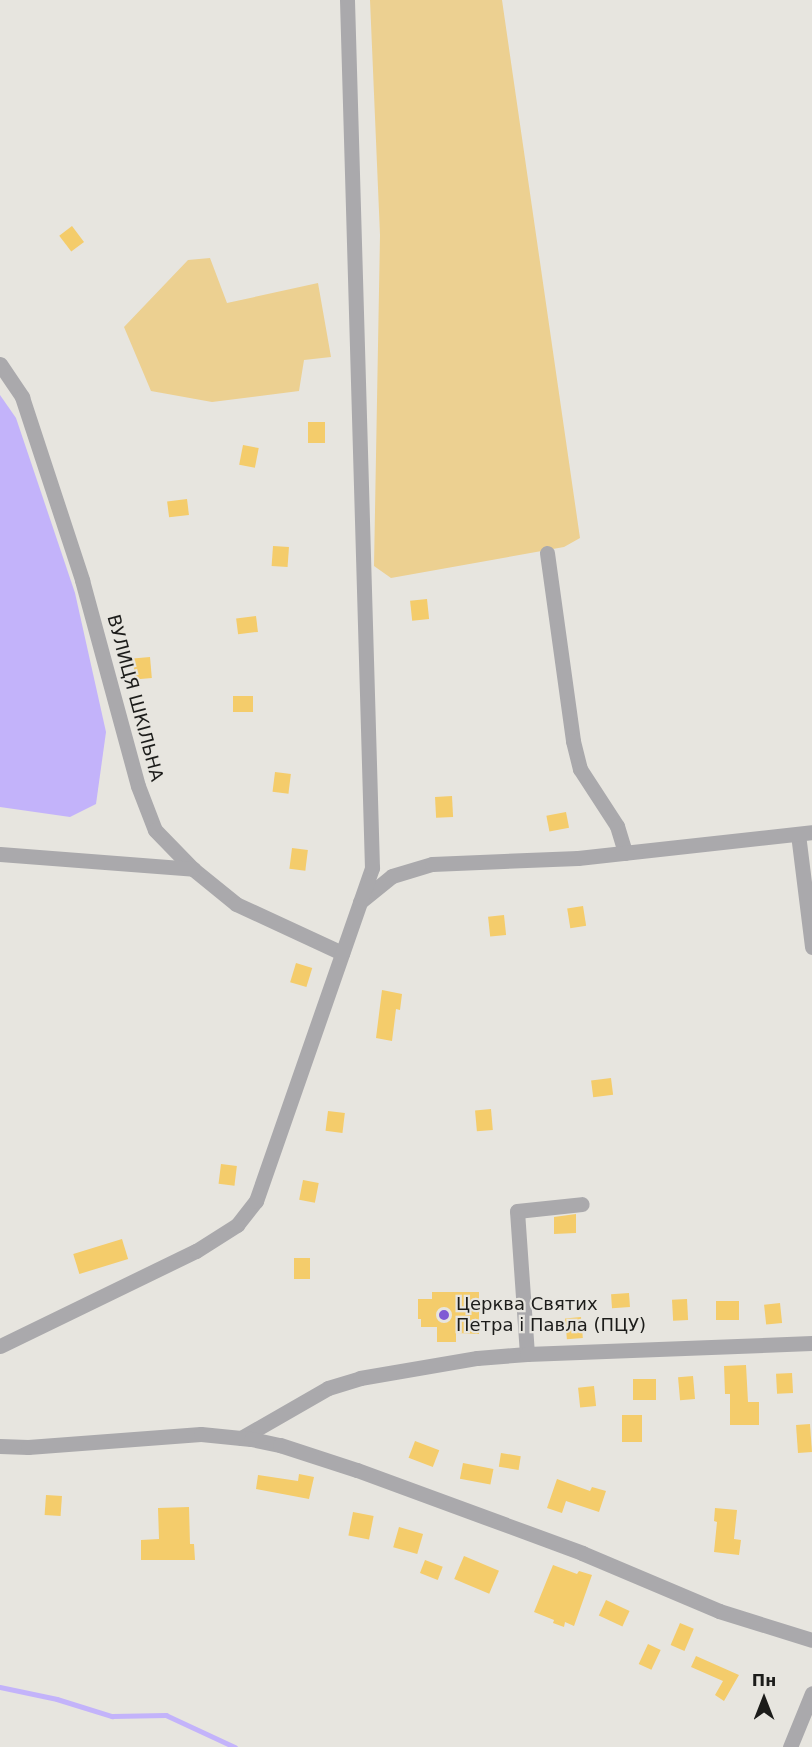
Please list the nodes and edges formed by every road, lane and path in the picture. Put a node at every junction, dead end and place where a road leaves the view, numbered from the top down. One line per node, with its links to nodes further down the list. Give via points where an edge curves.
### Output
1 (347, 0): 8 (street, via 372,848 372,868)
2 (0, 363): 7 (street, ВУЛИЦЯ ШКІЛЬНА, via 22,397 79,569 138,786 155,830)
3 (547, 553): 5 (street, via 580,769 617,826)
4 (805, 833): 5 (street); 9 (street)
5 (625, 853): 8 (street, via 432,864 392,876)
6 (0, 854): 7 (street)
7 (193, 869): 10 (street, ВУЛИЦЯ ШКІЛЬНА, via 236,904)
8 (360, 903): 10 (street)
9 (812, 947)
10 (342, 953): 13 (street, via 256,1201 237,1225 196,1251)
11 (582, 1204): 14 (street, via 517,1211)
12 (812, 1342): 14 (street)
13 (0, 1346)
14 (526, 1354): 15 (street, via 477,1358 360,1378 328,1388)
15 (241, 1438): 16 (street, via 201,1434); 17 (street, via 280,1445 357,1470 582,1553 719,1611)
16 (0, 1446)
17 (812, 1640)
18 (812, 1693): 19 (street)
19 (790, 1747)

